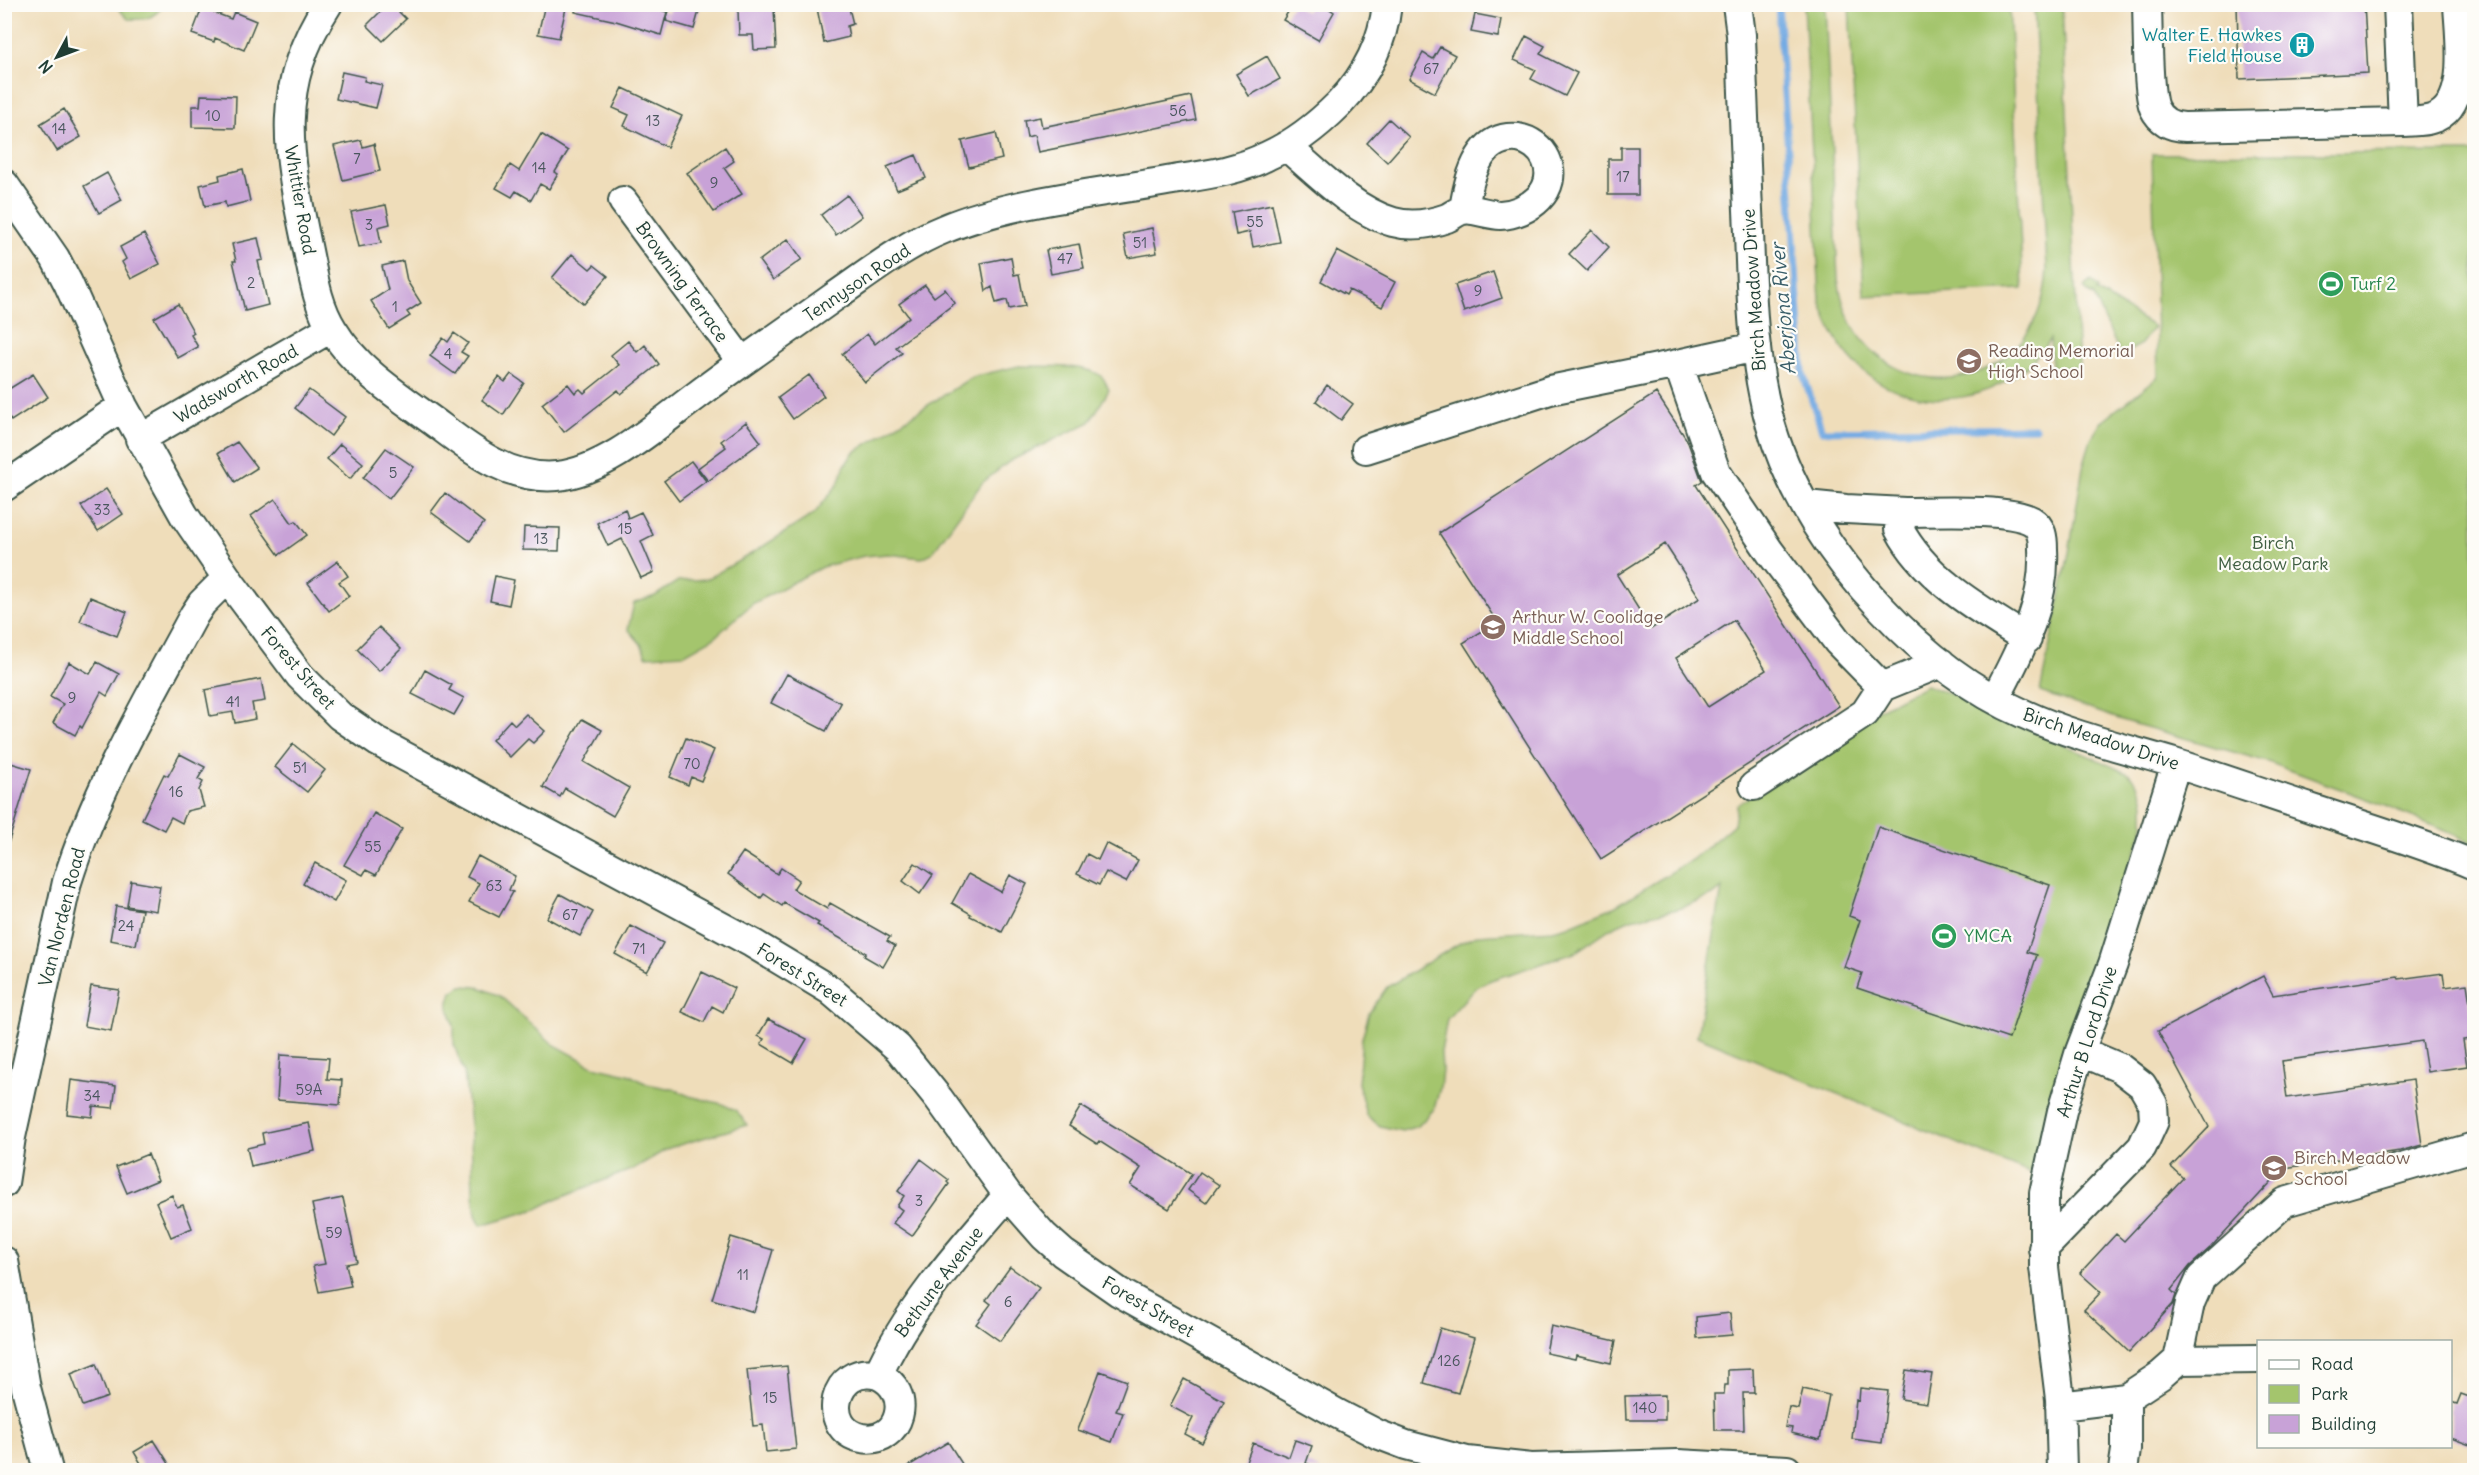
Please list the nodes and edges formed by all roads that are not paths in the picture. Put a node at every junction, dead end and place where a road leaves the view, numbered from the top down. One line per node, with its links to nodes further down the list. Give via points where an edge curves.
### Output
1 (328, 4): 12 (street, Whittier Road, via 307,40 294,76 288,133 316,290)
2 (1388, 4): 8 (street, Tennyson Road, via 1381,35 1362,77 1319,123)
3 (1737, 4): 13 (street, Birch Meadow Drive)
4 (2147, 4): 7 (street, via 2151,96 2158,114 2167,122 2179,127)
5 (2398, 4): 7 (street)
6 (2458, 4): 7 (street, via 2461,73 2453,98 2435,118)
7 (2403, 122)
8 (1286, 146): 11 (street, via 1336,189 1394,223 1419,225); 14 (street, Tennyson Road, via 1265,158 1220,172 1024,206 943,229 883,263)
9 (4, 184): 16 (street, Forest Street, via 55,258)
10 (622, 201): 14 (street, Browning Terrace)
11 (1464, 210)
12 (331, 328): 14 (street, Tennyson Road, via 365,369 472,450 512,471 539,476 583,470 613,455); 17 (street, Wadsworth Road)
13 (1755, 346): 15 (street); 20 (street, Birch Meadow Drive, via 1772,429)
14 (742, 362)
15 (1678, 364): 18 (street, via 1550,390); 25 (street, via 1716,472 1838,642)
16 (123, 406): 17 (street, Forest Street); 19 (street)
17 (140, 439): 22 (street, Forest Street)
18 (1366, 449)
19 (4, 487)
20 (1806, 505): 21 (street); 24 (street, Birch Meadow Drive, via 1835,552 1872,599)
21 (1905, 512): 23 (street, via 1899,529 1907,544 1944,583); 23 (street, via 2016,514 2035,522 2043,534 2044,563 2038,605)
22 (227, 578): 32 (street, Van Norden Road, via 194,615 113,765 76,852 11,1137); 33 (street, Forest Street, via 300,676 360,730 405,758 752,943 847,1002 911,1063)
23 (2027, 639): 26 (street)
24 (1941, 663): 25 (street); 26 (street, Birch Meadow Drive)
25 (1882, 687): 28 (street, via 1865,713)
26 (1995, 699): 27 (street, Birch Meadow Drive, via 2049,724)
27 (2176, 764): 29 (street, Birch Meadow Drive); 30 (street, Arthur B Lord Drive, via 2113,964)
28 (1754, 786)
29 (2475, 865)
30 (2080, 1051): 34 (street, Arthur B Lord Drive, via 2044,1193); 34 (street, via 2120,1068 2142,1085 2153,1104 2154,1121 2142,1147)
31 (2475, 1147): 37 (street, via 2284,1202 2201,1278 2190,1303)
32 (4, 1184)
33 (1008, 1195): 38 (street, Bethune Avenue, via 948,1265 899,1334); 41 (street, Forest Street, via 1063,1253 1119,1292 1377,1434 1433,1454 1467,1461 1531,1468)
34 (2043, 1250): 40 (street, Arthur B Lord Drive)
35 (4, 1261): 42 (street, via 21,1365)
36 (2257, 1359): 37 (street)
37 (2178, 1360): 39 (street)
38 (878, 1375)
39 (2126, 1398): 40 (street); 45 (street)
40 (2060, 1406): 44 (street, Arthur B Lord Drive)
41 (1678, 1467): 43 (street, Forest Street)
42 (48, 1470)
43 (1787, 1470)
44 (2062, 1470)
45 (2123, 1470)

